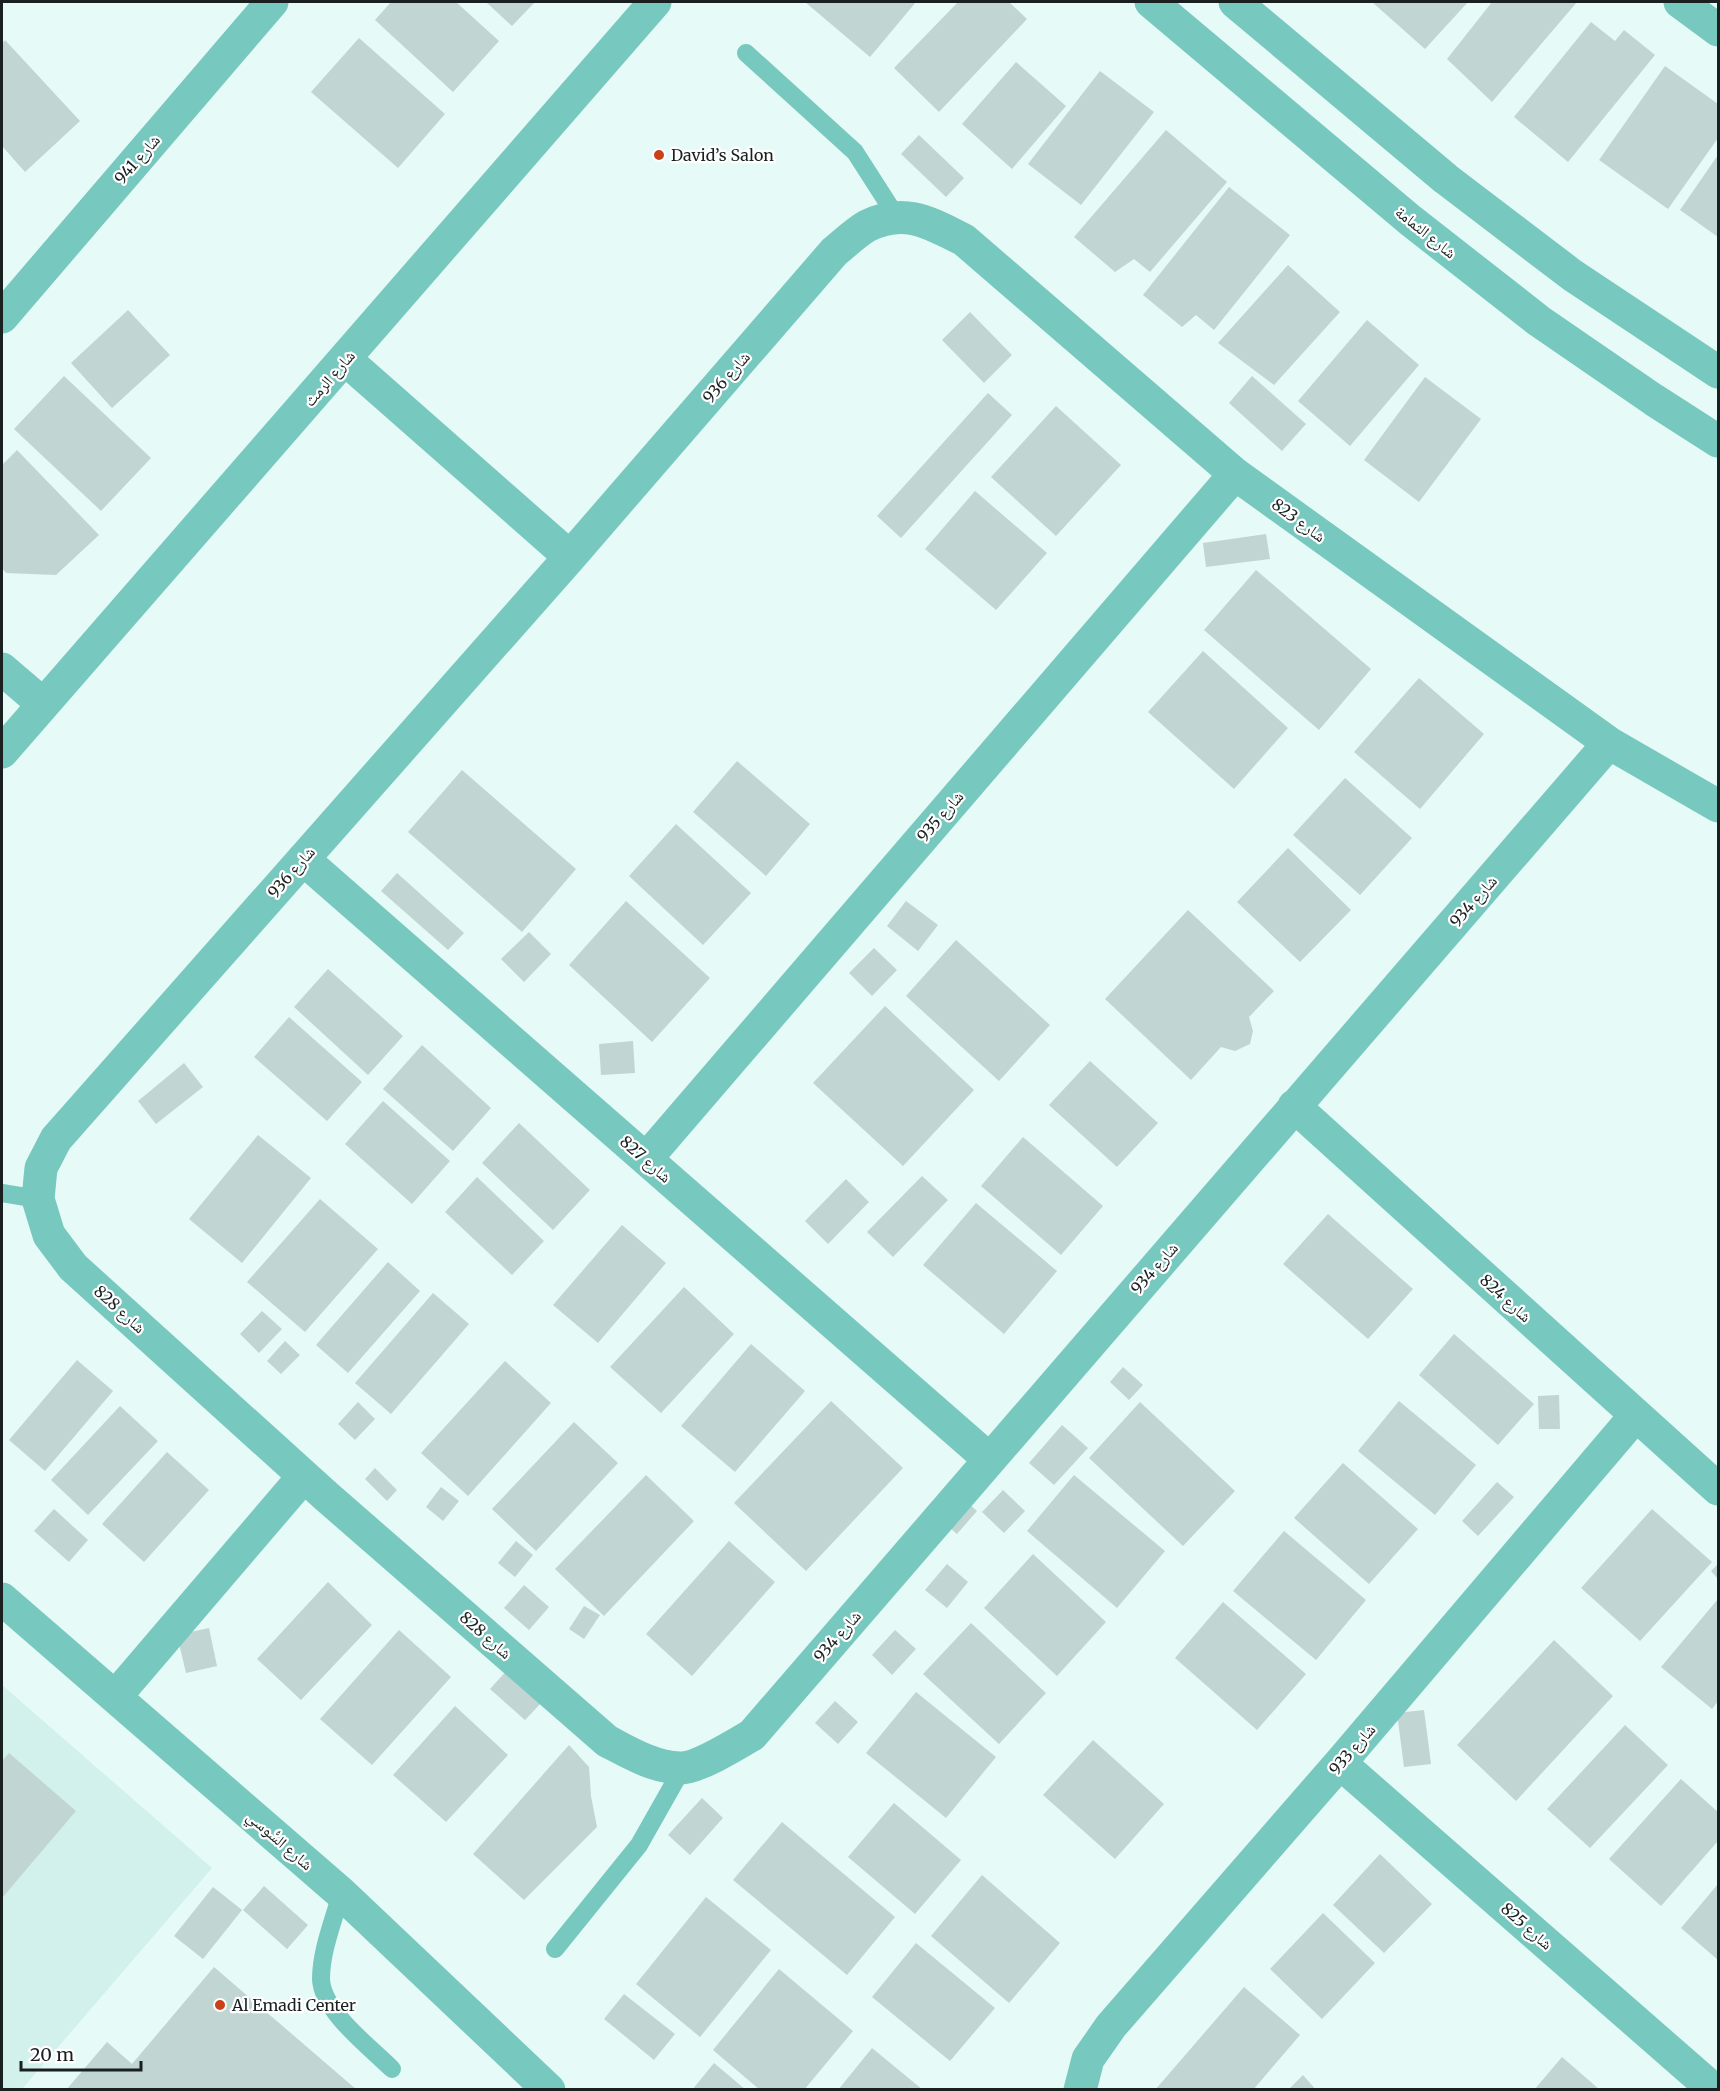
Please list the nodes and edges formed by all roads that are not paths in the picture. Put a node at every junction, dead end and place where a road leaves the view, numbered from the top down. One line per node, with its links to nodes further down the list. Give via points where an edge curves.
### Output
1 (272, 2): 9 (street, شارع 941)
2 (655, 2): 10 (street, شارع الرمث)
3 (1151, 2): 12 (street, شارع الثمامة, via 1410,219 1539,321)
4 (1235, 2): 11 (street, via 1446,178 1563,268)
5 (1680, 2): 6 (street)
6 (1719, 30)
7 (746, 53): 8 (lane, via 855,152)
8 (896, 216): 13 (street, شارع 823, via 929,222 964,240); 14 (street, شارع 936, via 867,227 834,252)
9 (2, 317)
10 (345, 359): 14 (street); 16 (street, شارع الرمث)
11 (1719, 372)
12 (1719, 441)
13 (1235, 474): 17 (street, شارع 823); 22 (street, شارع 935)
14 (570, 557): 20 (street, شارع 936)
15 (2, 669): 16 (street)
16 (43, 704): 18 (street, شارع الرمث)
17 (1609, 743): 19 (street, شارع 823); 21 (street, شارع 934)
18 (2, 752)
19 (1719, 806)
20 (303, 859): 22 (street, شارع 827); 24 (street, شارع 936, via 56,1138 41,1168)
21 (1294, 1106): 25 (street, شارع 824); 26 (street, شارع 934)
22 (646, 1159): 26 (street, شارع 827)
23 (2, 1193): 24 (lane)
24 (38, 1199): 27 (street, شارع 828, via 50,1235 73,1266)
25 (1636, 1415): 28 (street, شارع 824); 31 (street, شارع 933)
26 (989, 1459): 32 (street, شارع 934, via 752,1735 721,1754)
27 (304, 1476): 30 (street); 32 (street, شارع 828, via 607,1741 644,1761)
28 (1719, 1489)
29 (2, 1599): 30 (street, شارع السُّوسي)
30 (115, 1697): 33 (street, شارع السُّوسي)
31 (1340, 1763): 37 (street, شارع 933, via 1111,2026 1088,2059); 38 (street, شارع 825)
32 (682, 1769): 34 (lane, via 639,1845)
33 (341, 1893): 35 (lane, via 322,1961 321,1982 327,2001 340,2017); 36 (street, شارع السُّوسي)
34 (555, 1949)
35 (392, 2069)
36 (549, 2090)
37 (1080, 2090)
38 (1714, 2090)

